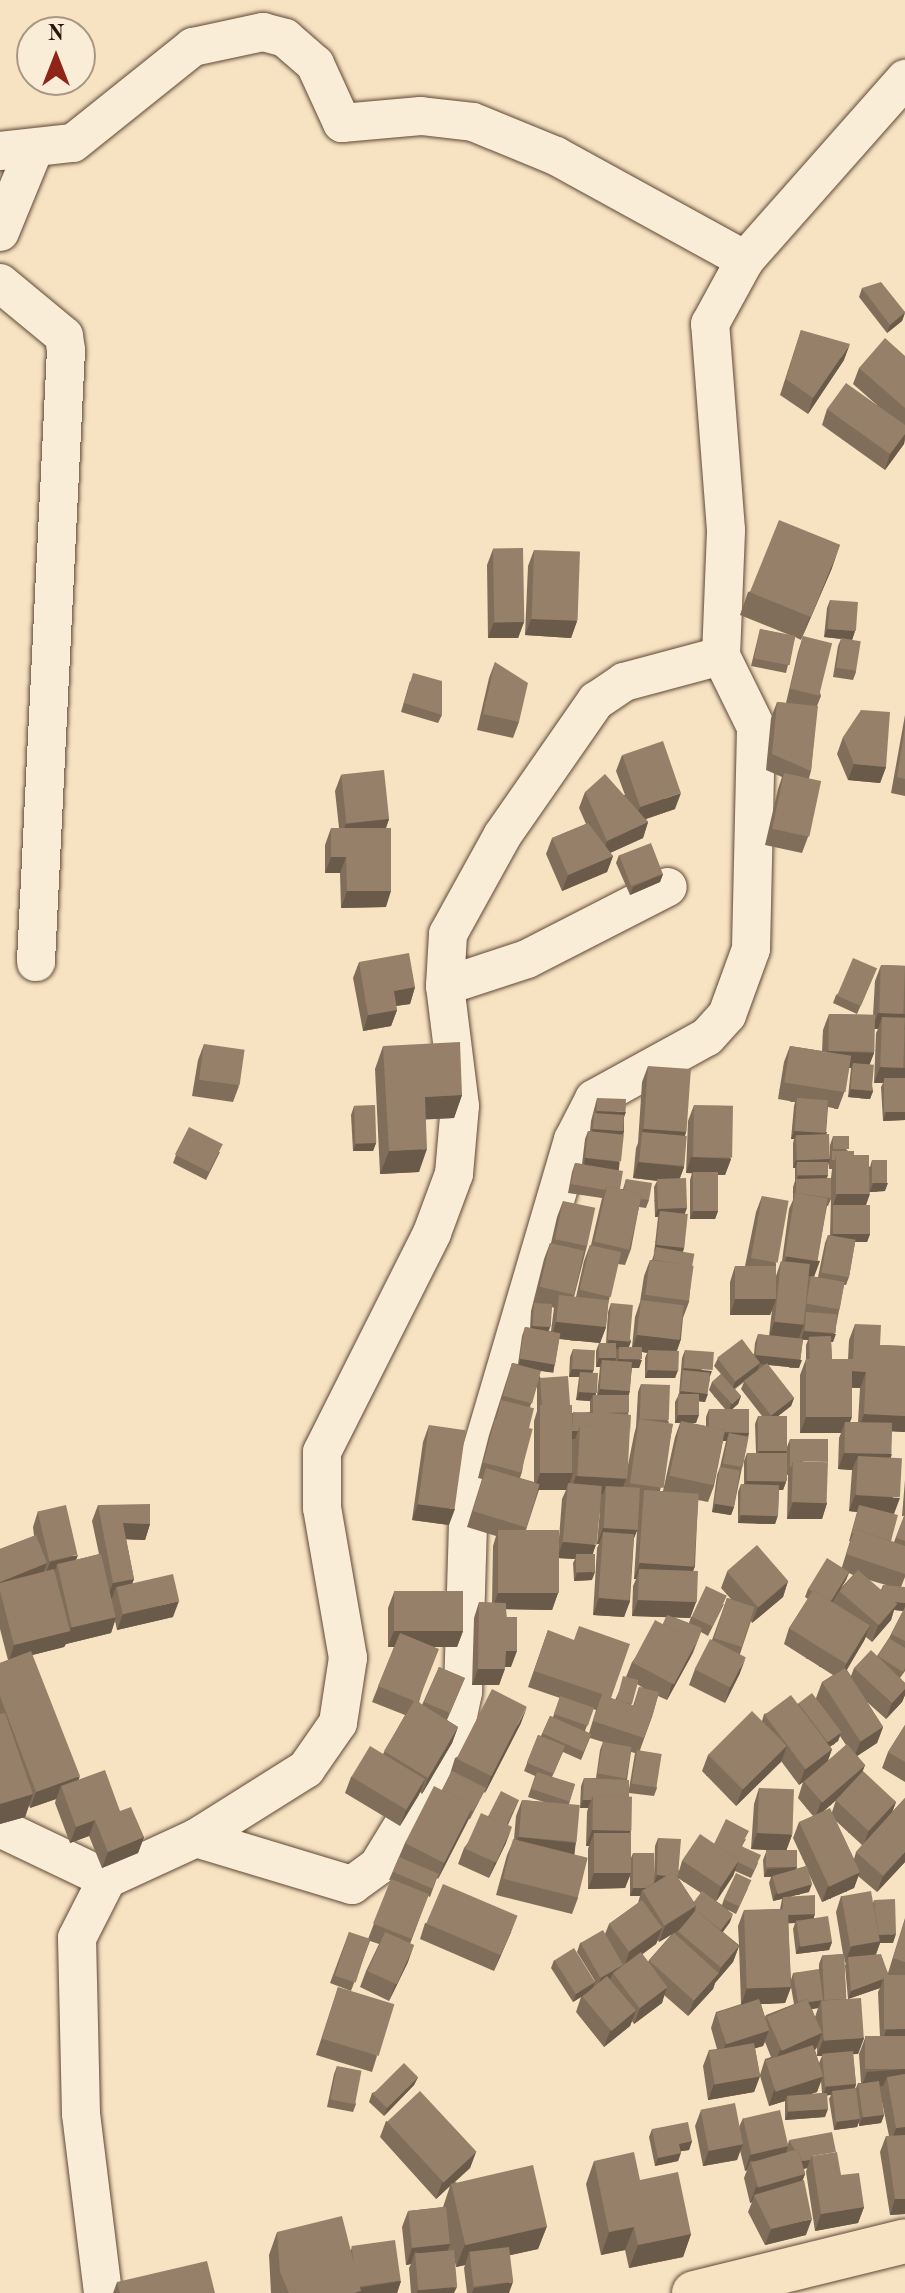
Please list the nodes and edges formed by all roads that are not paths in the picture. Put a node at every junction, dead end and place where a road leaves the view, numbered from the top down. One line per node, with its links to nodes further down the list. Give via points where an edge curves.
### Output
1 (905, 79): 4 (street)
2 (17, 150): 3 (street); 4 (street, via 73,143 193,47 263,32 285,38 315,64 342,123 421,116 473,122 556,156)
3 (0, 232)
4 (745, 260): 6 (street, via 710,324 726,530)
5 (0, 283): 8 (street, via 64,336 66,350)
6 (721, 656): 9 (street, via 706,666 624,682 596,701 469,894 448,934); 11 (street, via 756,727 751,949 727,1015 707,1037 594,1099 573,1140 469,1493 463,1692 452,1745 378,1866 352,1885)
7 (668, 887): 9 (street, via 527,959)
8 (36, 962)
9 (445, 986): 11 (street, via 460,1106 454,1174 432,1233 322,1452 322,1508 348,1658 338,1723 306,1769)
10 (0, 1828): 12 (street)
11 (196, 1838): 12 (street)
12 (107, 1879): 15 (street, via 88,1907 74,1966 81,2114)
13 (905, 2241): 14 (highway)
14 (750, 2287): 16 (highway)
15 (103, 2293)
16 (694, 2293)

